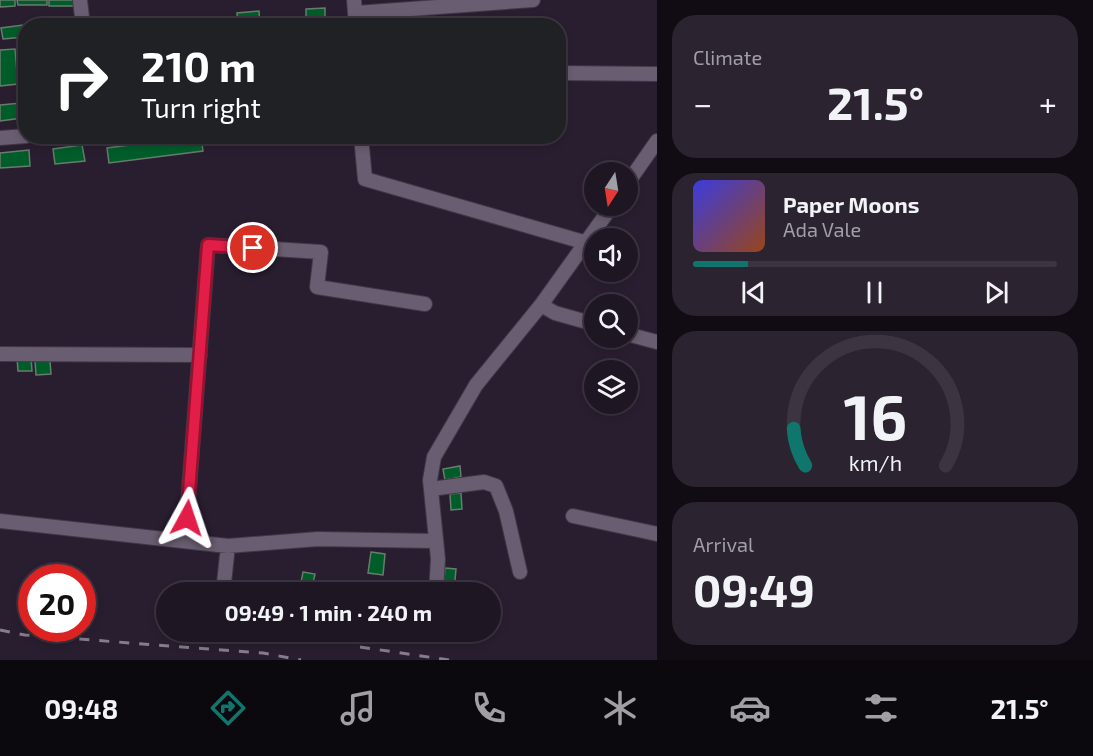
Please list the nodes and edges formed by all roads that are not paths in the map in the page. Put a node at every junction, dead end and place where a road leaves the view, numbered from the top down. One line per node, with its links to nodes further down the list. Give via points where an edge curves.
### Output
1 (80, 0): 5 (street)
2 (533, 0): 3 (street)
3 (480, 2): 4 (street)
4 (356, 13)
5 (82, 18)
6 (566, 74): 7 (street)
7 (657, 74)
8 (18, 137): 9 (street)
9 (0, 138)
10 (657, 141): 12 (street)
11 (362, 144): 13 (street, via 365,179)
12 (638, 168)
13 (584, 242)
14 (584, 247): 16 (street)
15 (425, 304): 21 (street, via 317,287 321,252 208,245)
16 (541, 306): 17 (street); 22 (street, via 476,385 434,457)
17 (584, 321)
18 (638, 337): 19 (street)
19 (657, 342)
20 (0, 354): 21 (street)
21 (200, 355): 27 (street)
22 (431, 489): 26 (street); 29 (street, via 484,482 495,486 506,511)
23 (573, 516): 25 (street)
24 (0, 521): 27 (street)
25 (657, 534)
26 (435, 541): 28 (street, via 318,539); 31 (street)
27 (185, 542): 28 (street)
28 (228, 546): 30 (street)
29 (520, 572)
30 (224, 582)
31 (437, 582)

